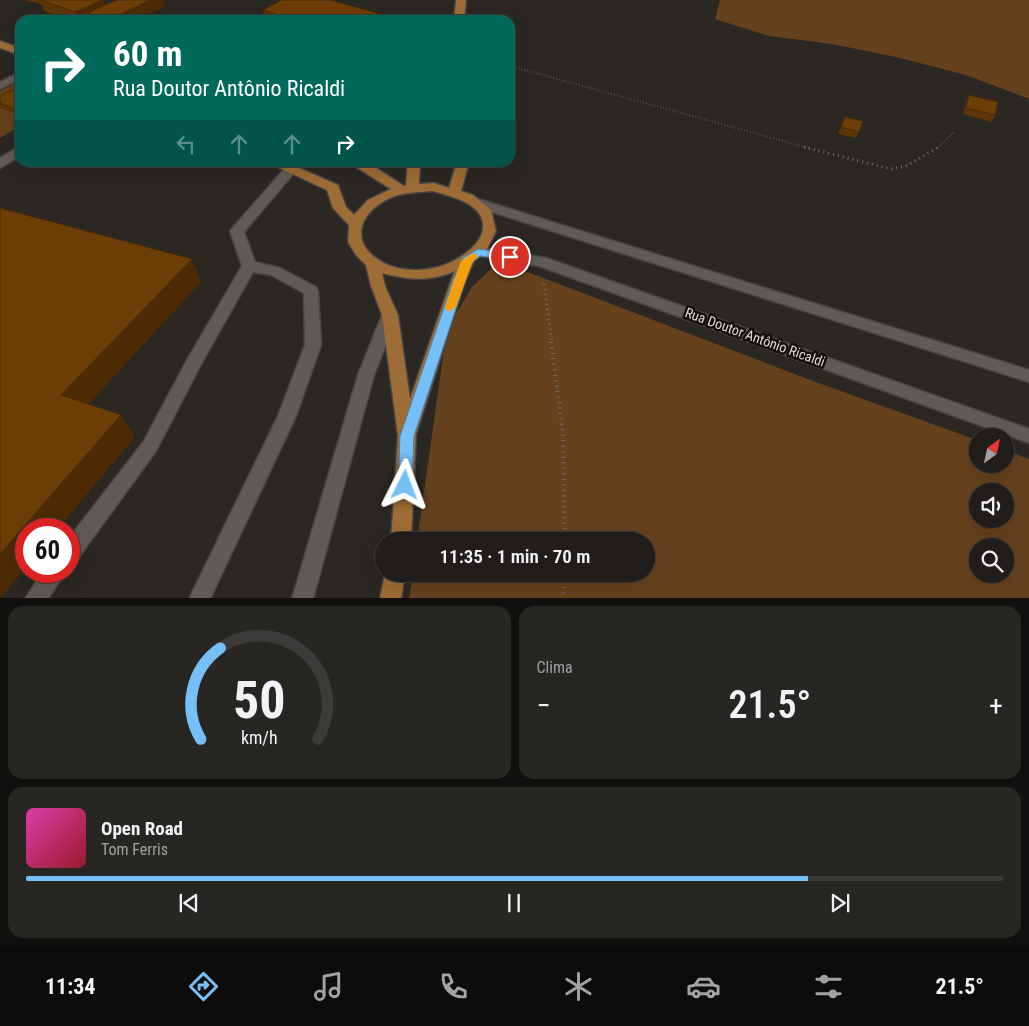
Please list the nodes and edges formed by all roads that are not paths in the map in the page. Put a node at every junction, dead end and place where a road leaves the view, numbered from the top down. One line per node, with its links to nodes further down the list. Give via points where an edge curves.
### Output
1 (461, 0): 4 (main road)
2 (295, 6): 3 (street)
3 (272, 15)
4 (460, 15)
5 (0, 44): 6 (main road)
6 (15, 50)
7 (15, 78): 8 (street)
8 (0, 86)
9 (15, 154): 10 (street)
10 (0, 164)
11 (284, 167): 15 (main road)
12 (366, 167): 16 (main road)
13 (413, 167): 16 (main road)
14 (462, 167): 17 (main road)
15 (290, 170): 19 (main road, via 333,188 340,208); 22 (street, via 237,231)
16 (407, 189): 17 (main road, via 434,187); 19 (main road, via 371,203)
17 (455, 191): 18 (main road)
18 (478, 203): 20 (main road, via 486,212 489,232); 24 (street)
19 (355, 224): 21 (main road, via 356,246)
20 (472, 257): 21 (main road, via 449,269 430,273 389,271); 25 (main road, via 458,281); 26 (street, Rua Doutor Antônio Ricaldi, via 541,261)
21 (372, 264): 23 (main road)
22 (249, 266): 28 (street, via 192,364 150,446); 32 (street, via 275,271 311,291 313,346 287,416)
23 (390, 315): 25 (main road); 33 (street, via 366,375)
24 (1029, 376)
25 (407, 436): 27 (main road)
26 (1029, 436)
27 (402, 532)
28 (80, 539)
29 (393, 582): 34 (main road)
30 (47, 583): 31 (street)
31 (35, 598)
32 (199, 598)
33 (302, 598)
34 (390, 598)

